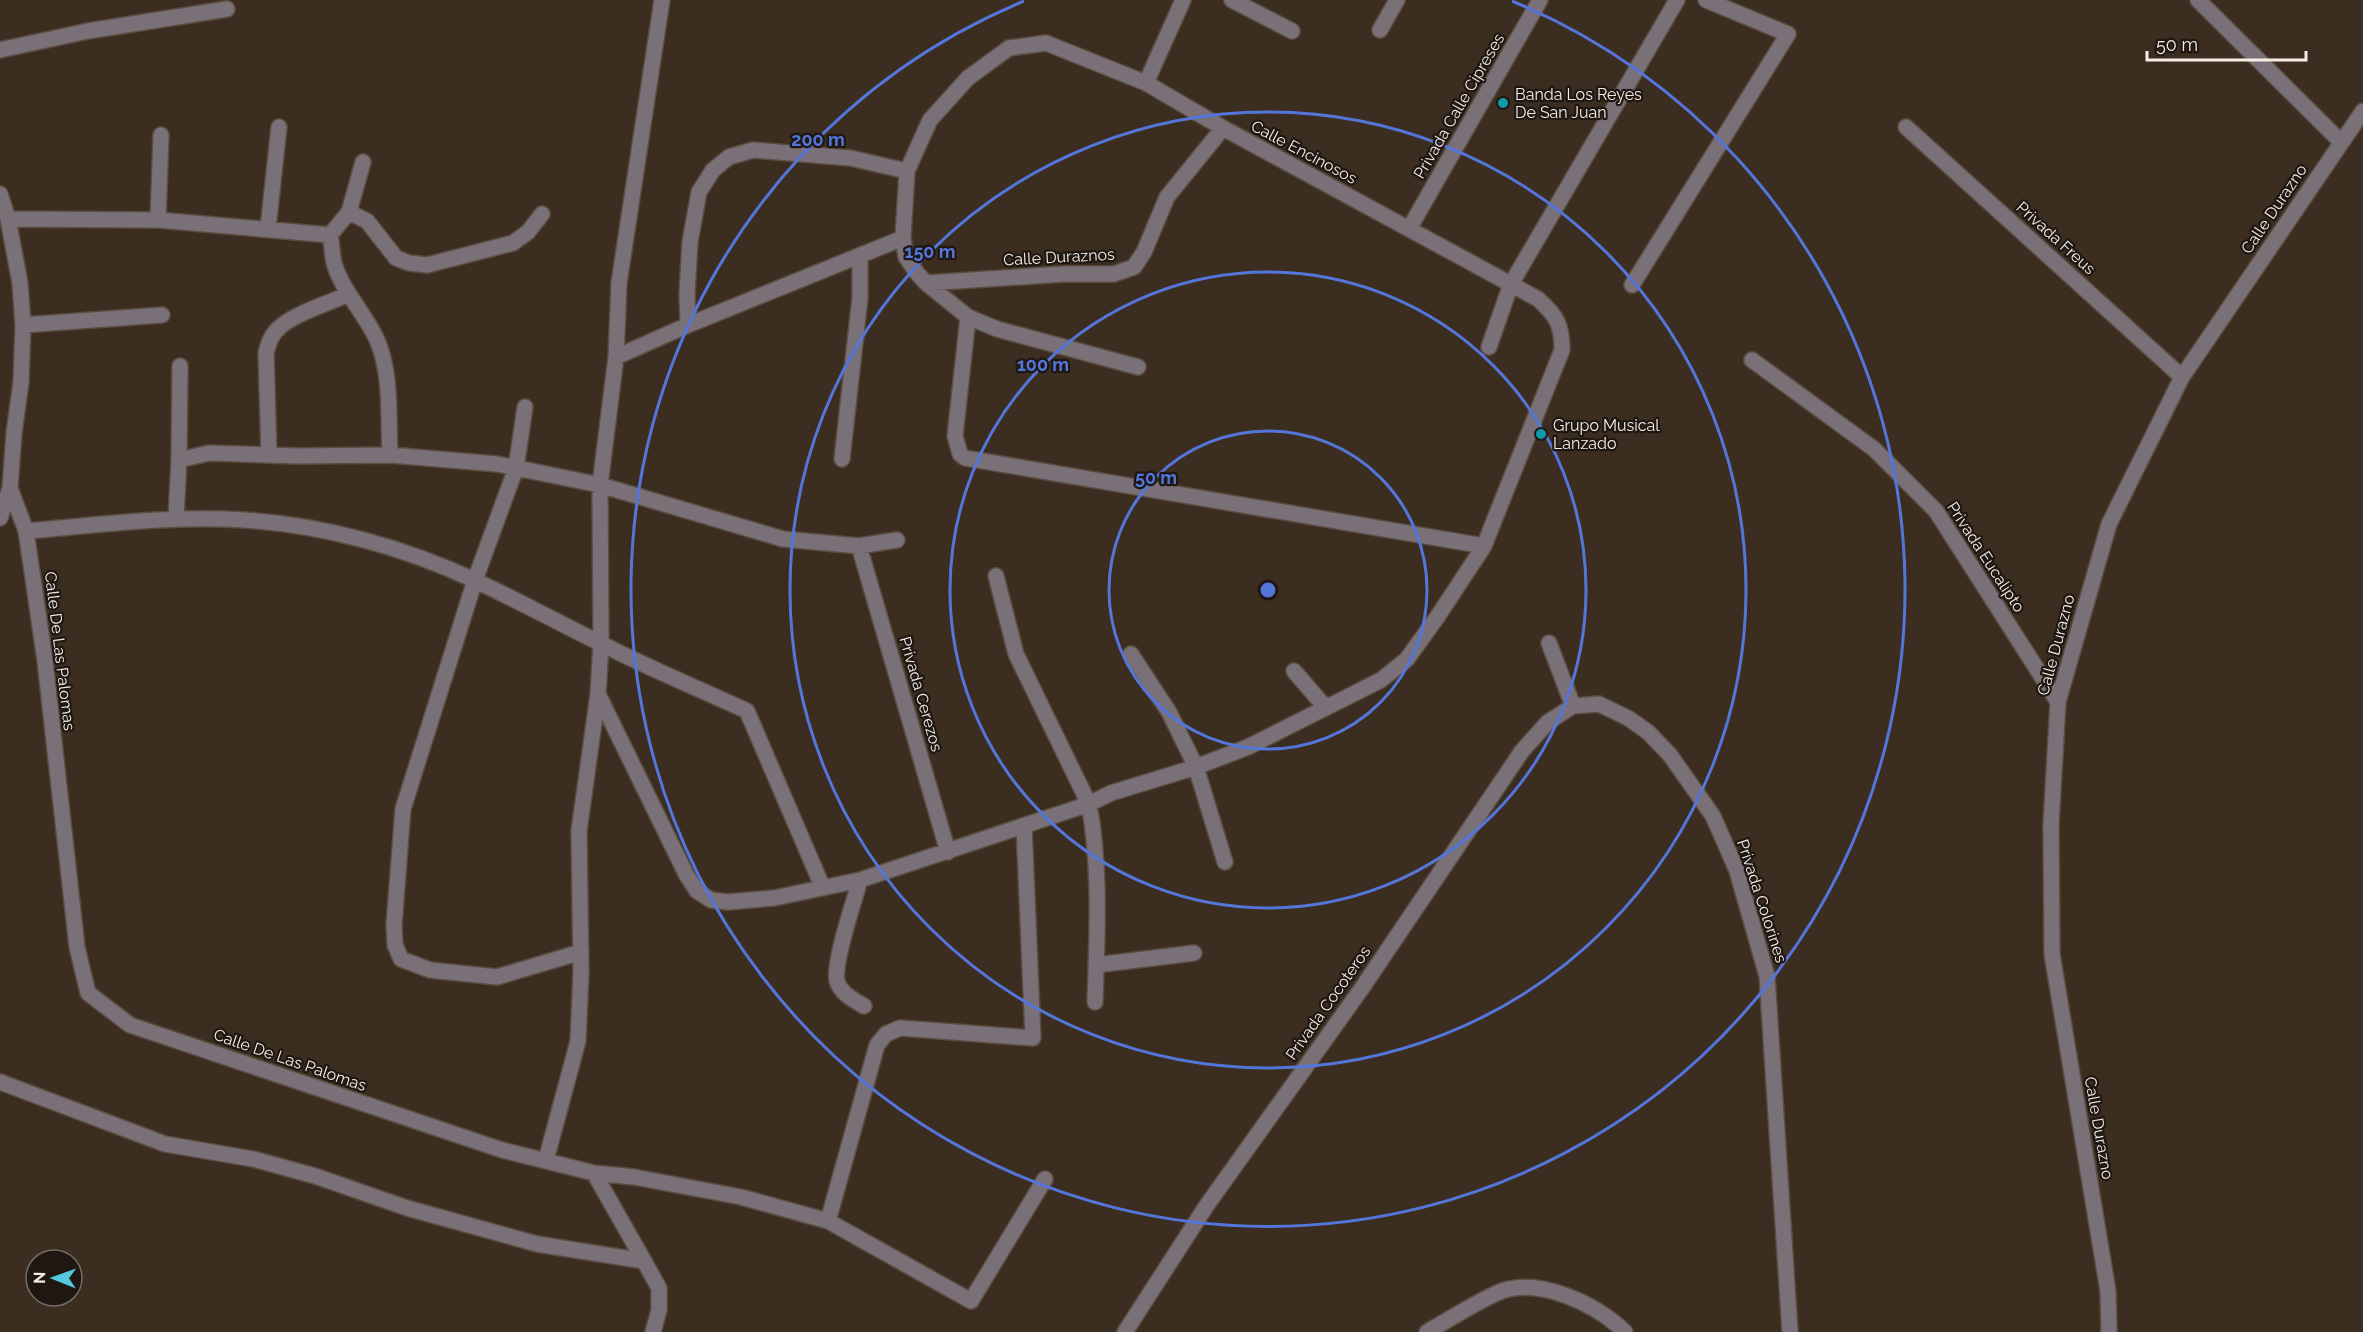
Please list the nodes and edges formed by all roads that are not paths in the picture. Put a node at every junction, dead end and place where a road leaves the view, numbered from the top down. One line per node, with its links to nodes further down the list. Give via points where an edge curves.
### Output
1 (662, 0): 41 (street, via 619,283)
2 (1183, 0): 13 (street)
3 (1397, 0): 10 (street)
4 (1540, 0): 28 (street, Privada Calle Cipreses)
5 (1677, 0): 33 (street)
6 (1706, 0): 34 (street, via 1788,34)
7 (2198, 0): 19 (street)
8 (1237, 1): 11 (street)
9 (227, 9): 12 (street, via 88,31)
10 (1380, 30)
11 (1292, 31)
12 (0, 50)
13 (1146, 83): 17 (street, Calle Encinosos); 21 (street, Calle Encinosos, via 1046,43 1009,48 968,78 930,120)
14 (2363, 111): 19 (street, Calle Durazno)
15 (279, 127): 27 (street)
16 (1906, 127): 45 (street, Privada Freus)
17 (1223, 128): 28 (street, Calle Encinosos); 32 (street, Calle Duraznos, via 1167,196 1134,267 1114,274)
18 (161, 135): 26 (street)
19 (2341, 141): 45 (street, Calle Durazno)
20 (363, 162): 23 (street)
21 (907, 171): 30 (street, Calle Encinosos); 39 (street, via 850,158 753,150 729,157 713,170 699,192 690,242)
22 (0, 194): 25 (street)
23 (349, 212): 24 (street, via 367,221 396,258 427,265 513,243); 29 (street)
24 (542, 214)
25 (8, 219): 26 (street); 38 (street)
26 (158, 220): 27 (street)
27 (267, 228): 29 (street)
28 (1409, 229): 33 (street, Calle Encinosos)
29 (330, 235): 35 (street, via 334,264)
30 (903, 238): 31 (street); 32 (street, via 906,257)
31 (860, 256): 39 (street); 49 (street, via 860,298)
32 (926, 283): 37 (street)
33 (1511, 284): 40 (street); 59 (street, Calle Encinosos, via 1538,299 1554,314 1562,332 1562,350)
34 (1632, 285)
35 (349, 294): 47 (street, via 286,322 270,340 266,353); 48 (street, via 378,342 386,376)
36 (162, 315): 38 (street)
37 (968, 317): 44 (street, via 997,329); 59 (street, via 955,436 960,453 972,460)
38 (23, 325): 53 (street)
39 (688, 325): 41 (street)
40 (1489, 348)
41 (616, 357): 52 (street)
42 (1752, 360): 67 (street, Privada Eucalipto, via 1874,449 1936,511)
43 (180, 366): 50 (street)
44 (1138, 367)
45 (2182, 377): 67 (street, Calle Durazno, via 2109,524)
46 (525, 407): 51 (street)
47 (269, 455): 48 (street); 50 (street, via 209,453)
48 (390, 455): 51 (street)
49 (842, 459)
50 (179, 460): 55 (street)
51 (516, 468): 52 (street); 61 (street)
52 (600, 485): 58 (street, via 783,539); 63 (street)
53 (10, 488): 54 (street); 56 (street, Calle De Las Palomas)
54 (0, 512)
55 (176, 518): 56 (street); 61 (street, via 244,520 311,528 396,549)
56 (26, 531): 83 (street, Calle De Las Palomas, via 45,661 77,947 88,993 130,1025 502,1150)
57 (897, 540): 58 (street)
58 (860, 546): 73 (street, Privada Cerezos)
59 (1484, 546): 69 (street, Calle Encinosos, via 1407,659 1381,680)
60 (996, 576): 71 (street, via 1016,654)
61 (475, 580): 63 (street); 77 (street, via 403,809 395,945 401,959 430,970 497,977)
62 (1549, 642): 68 (street)
63 (601, 644): 66 (street); 76 (street, via 747,711)
64 (1131, 654): 70 (street, via 1169,712)
65 (1294, 671): 69 (street)
66 (598, 694): 76 (street, Calle Encinosos, via 697,891 711,900 728,903); 77 (street, via 579,831)
67 (2058, 702): 93 (street, Calle Durazno, via 2051,825 2052,954 2108,1291)
68 (1573, 706): 88 (street, Privada Colorines, via 1599,704 1648,732 1670,755 1713,816 1737,871 1767,976); 90 (street, Privada Cocoteros, via 1548,722 1522,751 1362,988 1208,1205)
69 (1326, 708): 70 (street, Calle Encinosos, via 1248,747)
70 (1196, 767): 71 (street, Calle Encinosos, via 1111,793); 74 (street)
71 (1089, 804): 72 (street, Calle Encinosos); 79 (street, via 1094,829)
72 (1024, 826): 73 (street, Calle Encinosos); 86 (street, via 1033,1038 900,1028 886,1034 877,1045)
73 (948, 852): 75 (street, Calle Encinosos)
74 (1225, 862)
75 (860, 880): 76 (street, Calle Encinosos); 81 (street, via 838,961 837,981 844,993)
76 (823, 888)
77 (581, 952): 83 (street, via 578,1041)
78 (1194, 953): 79 (street)
79 (1096, 965): 80 (street)
80 (1095, 1002)
81 (864, 1006)
82 (0, 1082): 87 (street, via 165,1144 253,1159 406,1208 537,1244)
83 (546, 1160): 84 (street, Calle De Las Palomas)
84 (594, 1173): 86 (street, Calle De Las Palomas, via 741,1197); 87 (street)
85 (1045, 1179): 86 (street, Calle De Las Palomas, via 971,1301)
86 (828, 1221)
87 (644, 1262): 89 (street, via 659,1288)
88 (1790, 1331)
89 (653, 1332)
90 (1125, 1332)
91 (1427, 1332): 92 (street, via 1498,1292 1524,1288 1559,1293 1594,1310)
92 (1625, 1332)
93 (2109, 1332)

